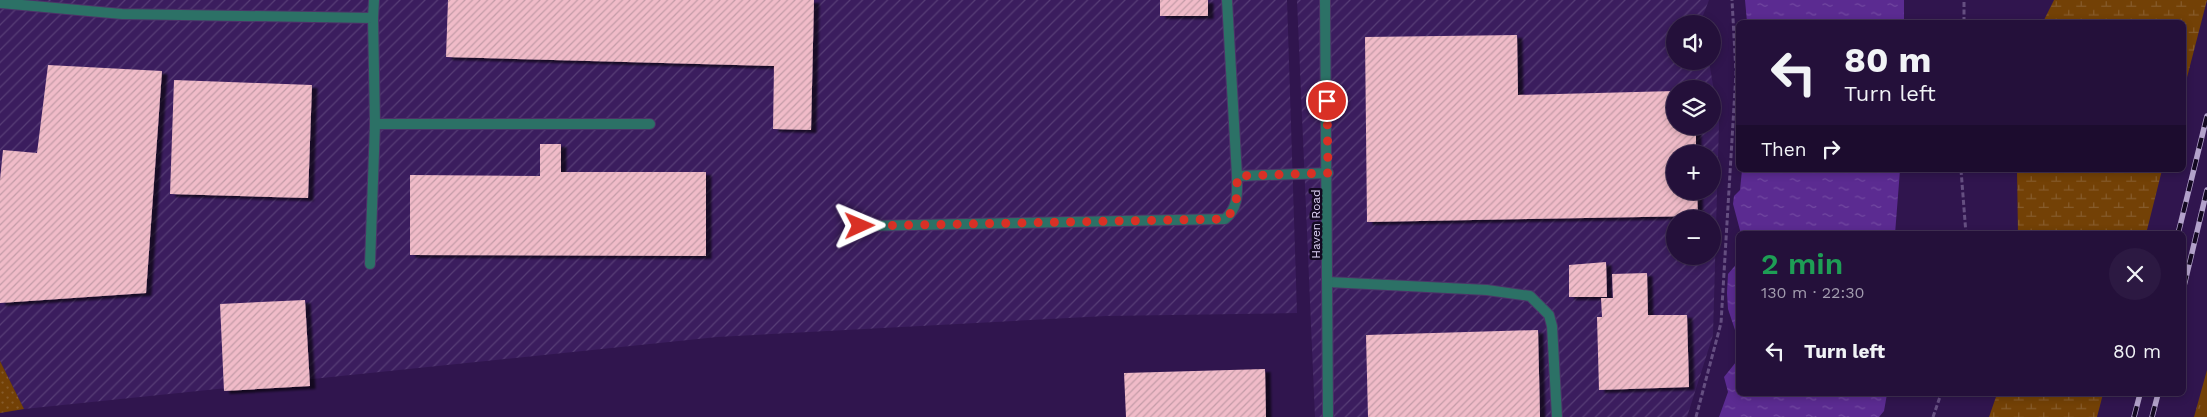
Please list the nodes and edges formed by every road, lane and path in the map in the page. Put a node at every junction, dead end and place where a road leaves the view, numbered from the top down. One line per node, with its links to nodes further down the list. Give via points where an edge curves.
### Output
1 (374, 0): 7 (street)
2 (1227, 0): 13 (street)
3 (1325, 0): 12 (street, Haven Road)
4 (1732, 0): 21 (path, via 1736,73 1721,323)
5 (1964, 0): 8 (path)
6 (0, 4): 7 (street, via 122,14)
7 (373, 18): 9 (street)
8 (1964, 20)
9 (375, 124): 10 (street); 16 (street)
10 (650, 124)
11 (1960, 172): 15 (path)
12 (1328, 173): 13 (street); 17 (street, Haven Road)
13 (1237, 176): 14 (street, via 1236,202 1233,212 1225,219)
14 (860, 226)
15 (1966, 231)
16 (370, 264)
17 (1328, 282): 19 (street, Haven Road); 20 (street, via 1487,290 1530,296 1550,315)
18 (1940, 396): 22 (path)
19 (1328, 417)
20 (1557, 417)
21 (1696, 417)
22 (1933, 417)

